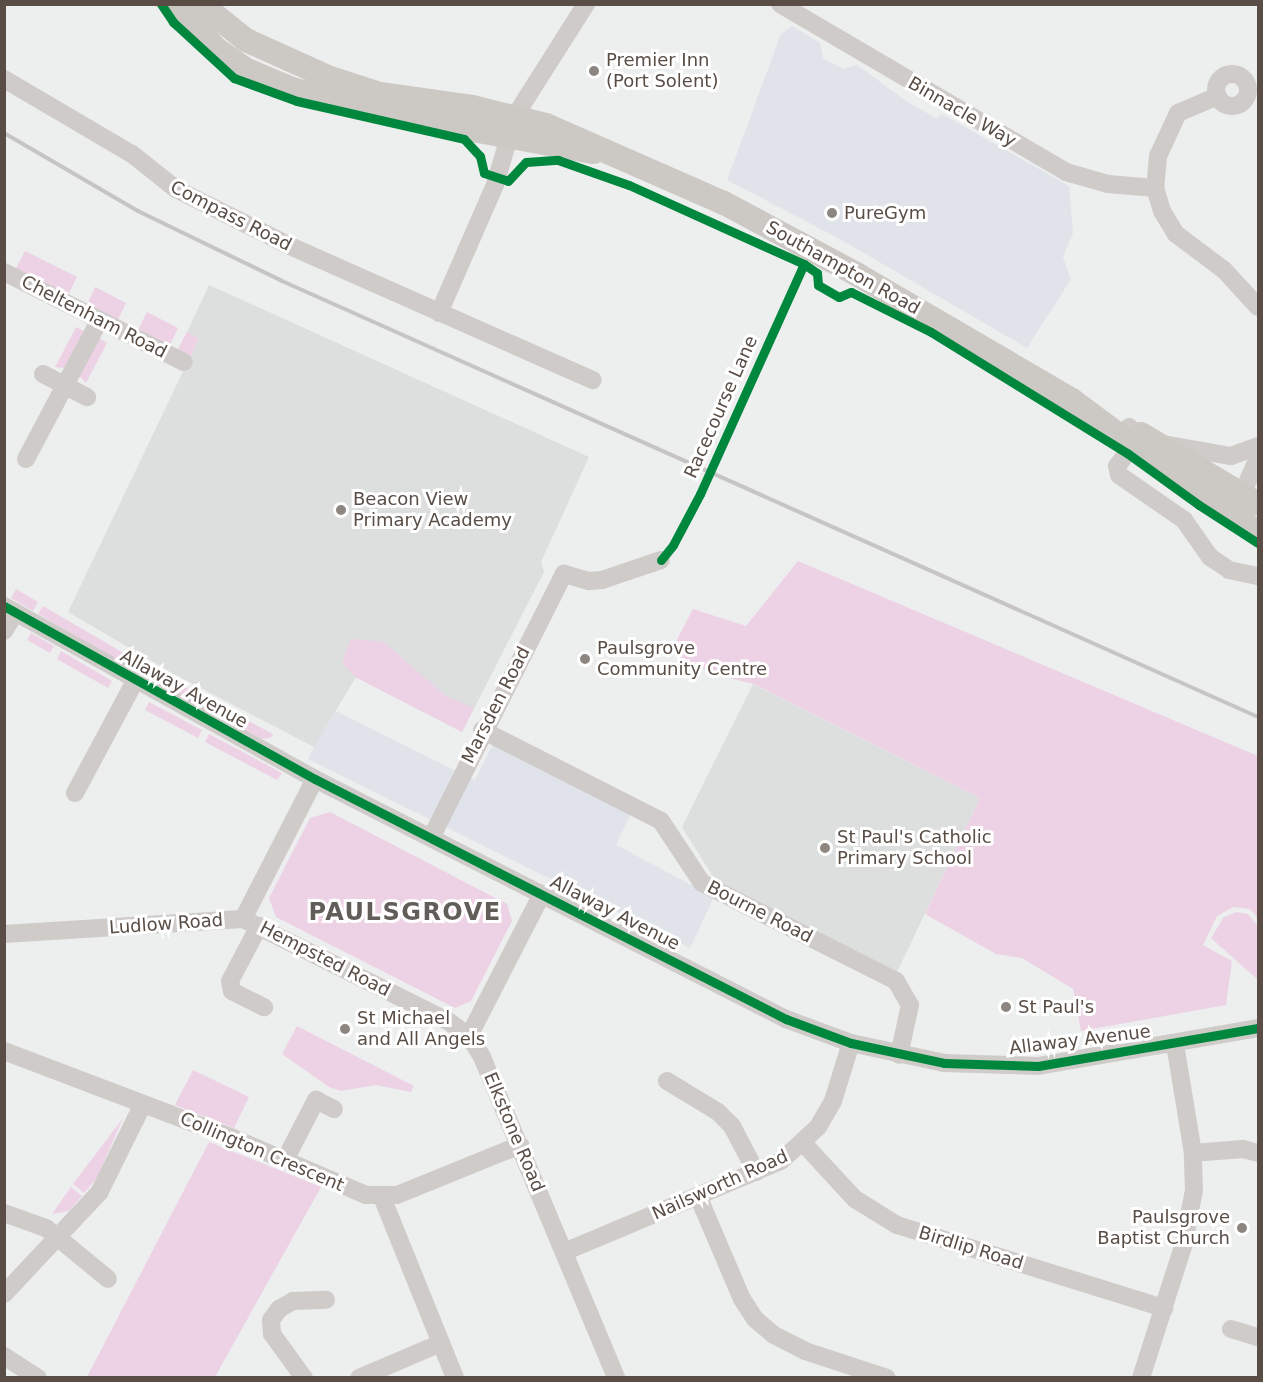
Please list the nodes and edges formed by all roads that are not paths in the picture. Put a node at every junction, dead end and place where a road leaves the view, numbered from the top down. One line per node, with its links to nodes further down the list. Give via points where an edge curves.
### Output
1 (175, 4): 7 (main road, Southampton Road, via 215,48 267,80 354,106)
2 (201, 4): 7 (main road, Southampton Road, via 246,40 330,78)
3 (586, 4): 7 (street)
4 (780, 4): 8 (street, Binnacle Way, via 1066,172 1108,184)
5 (4, 79): 11 (street, Compass Road, via 132,154 166,183 290,246)
6 (1218, 96): 8 (street, via 1178,113 1158,156)
7 (511, 126): 11 (street, via 495,184); 18 (main road, Southampton Road, via 561,149 606,153 668,177 758,220 1072,400 1101,409)
8 (1155, 188): 10 (street, via 1162,212 1176,234 1224,270)
9 (4, 272): 12 (street, Cheltenham Road)
10 (1258, 307)
11 (439, 313): 15 (street, Compass Road)
12 (99, 321): 13 (street, Cheltenham Road); 16 (street)
13 (184, 362)
14 (43, 374): 16 (street)
15 (593, 380)
16 (65, 386): 17 (street); 21 (street)
17 (87, 397)
18 (1136, 436): 19 (street, via 1222,456 1243,454); 22 (main road, Southampton Road); 25 (street, via 1117,466 1119,475 1184,520 1210,557 1229,570)
19 (1258, 446)
20 (1258, 458): 22 (street)
21 (26, 459)
22 (1249, 506): 23 (main road, Southampton Road)
23 (1258, 532)
24 (661, 560): 29 (street, Marsden Road, via 602,580 564,574)
25 (1258, 576)
26 (10, 609): 27 (street); 28 (street, Allaway Avenue)
27 (4, 630)
28 (135, 681): 30 (street, Allaway Avenue); 31 (street)
29 (482, 730): 32 (street, Marsden Road); 42 (street, Bourne Road, via 661,821 702,883 896,981 910,1005)
30 (315, 779): 32 (street, Allaway Avenue); 34 (street, Ludlow Road)
31 (75, 793)
32 (431, 838): 33 (street, Allaway Avenue)
33 (542, 894): 38 (street); 39 (street, Allaway Avenue, via 786,1019)
34 (251, 923): 35 (street, Ludlow Road); 36 (street, via 230,981 232,991); 38 (street, Hempsted Road)
35 (4, 934)
36 (264, 1007)
37 (1258, 1028): 40 (street, Allaway Avenue)
38 (469, 1036): 47 (street, Elkstone Road)
39 (851, 1043): 42 (street, Allaway Avenue); 46 (street, Nailsworth Road, via 833,1101)
40 (1175, 1044): 42 (street, Allaway Avenue, via 1038,1066 944,1063); 48 (street)
41 (4, 1051): 44 (street, Collington Crescent)
42 (900, 1054)
43 (667, 1081): 51 (street, via 718,1112 732,1126)
44 (143, 1104): 50 (street, Collington Crescent); 55 (street, via 99,1193)
45 (334, 1109): 50 (street, via 316,1100)
46 (804, 1144): 51 (street, Nailsworth Road, via 782,1161); 60 (street, Birdlip Road, via 855,1199 897,1225)
47 (520, 1145): 53 (street, Collington Crescent, via 397,1195); 56 (street, Elkstone Road)
48 (1193, 1153): 49 (street, via 1243,1149); 60 (street, via 1194,1190 1184,1243)
49 (1258, 1153)
50 (285, 1160): 53 (street, Collington Crescent, via 366,1196)
51 (756, 1172): 52 (street, Nailsworth Road)
52 (698, 1196): 56 (street, Nailsworth Road); 70 (street, via 742,1299 755,1319 774,1335 805,1351)
53 (381, 1197): 63 (street)
54 (4, 1213): 55 (street, via 46,1228)
55 (56, 1238): 57 (street); 58 (street)
56 (564, 1252): 69 (street, Elkstone Road)
57 (108, 1279)
58 (4, 1294)
59 (326, 1300): 66 (street, via 293,1301 279,1309 271,1320 272,1334)
60 (1164, 1308): 71 (street)
61 (1231, 1329): 62 (street)
62 (1258, 1337)
63 (441, 1343): 67 (street); 68 (street)
64 (4, 1356): 65 (street)
65 (38, 1377)
66 (304, 1377)
67 (359, 1377)
68 (455, 1377)
69 (616, 1377)
70 (887, 1377)
71 (1142, 1377)

